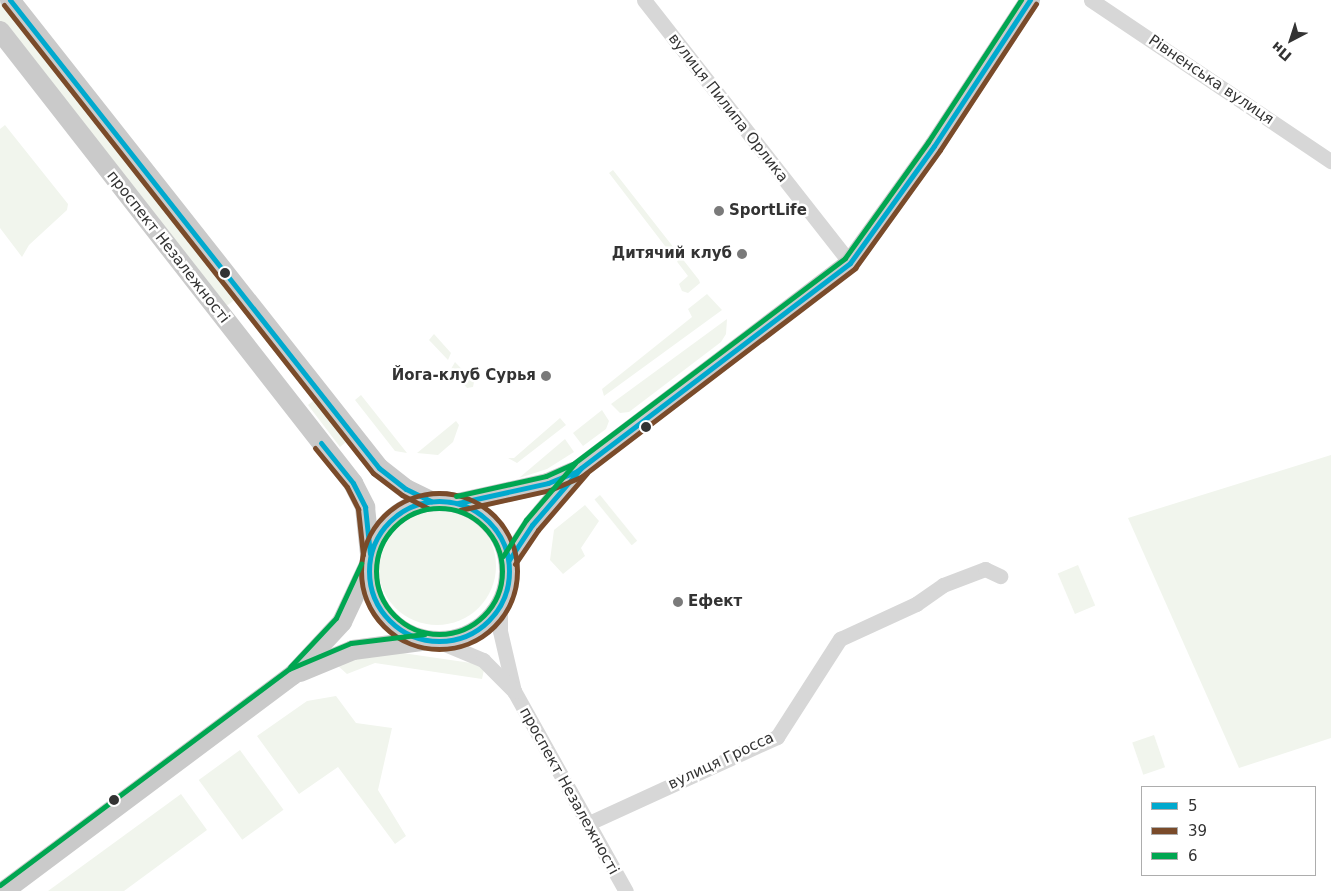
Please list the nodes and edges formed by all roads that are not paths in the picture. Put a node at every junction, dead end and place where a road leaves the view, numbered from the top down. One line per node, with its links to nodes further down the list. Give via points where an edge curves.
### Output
1 (10, 0): 9 (main road, проспект Незалежності, via 360,445 390,477)
2 (644, 0): 7 (street, вулиця Пилипа Орлика)
3 (1030, 0): 7 (main road, via 934,146)
4 (1091, 0): 6 (street, Рівненська вулиця)
5 (0, 30): 12 (main road, проспект Незалежності, via 337,462 365,507)
6 (1331, 161)
7 (850, 263): 8 (main road)
8 (577, 471): 10 (main road, via 548,483); 11 (main road, via 532,525)
9 (431, 501): 10 (main road); 12 (main road, via 412,506 390,520)
10 (458, 503): 11 (main road, via 492,524 503,541)
11 (509, 560): 14 (main road, via 510,575)
12 (369, 561): 15 (main road, via 371,590 385,618 397,628); 16 (main road, via 342,622)
13 (1000, 576): 18 (street, вулиця Гросса, via 986,569 943,585 916,604 840,639 777,737)
14 (500, 604): 15 (main road, via 494,617 482,628 455,640); 17 (street, via 500,632)
15 (432, 642): 16 (main road, via 353,650); 17 (street, via 483,660)
16 (293, 675): 19 (main road)
17 (514, 691): 18 (street, проспект Незалежності)
18 (589, 823): 20 (street, проспект Незалежності)
19 (4, 891)
20 (626, 891)

